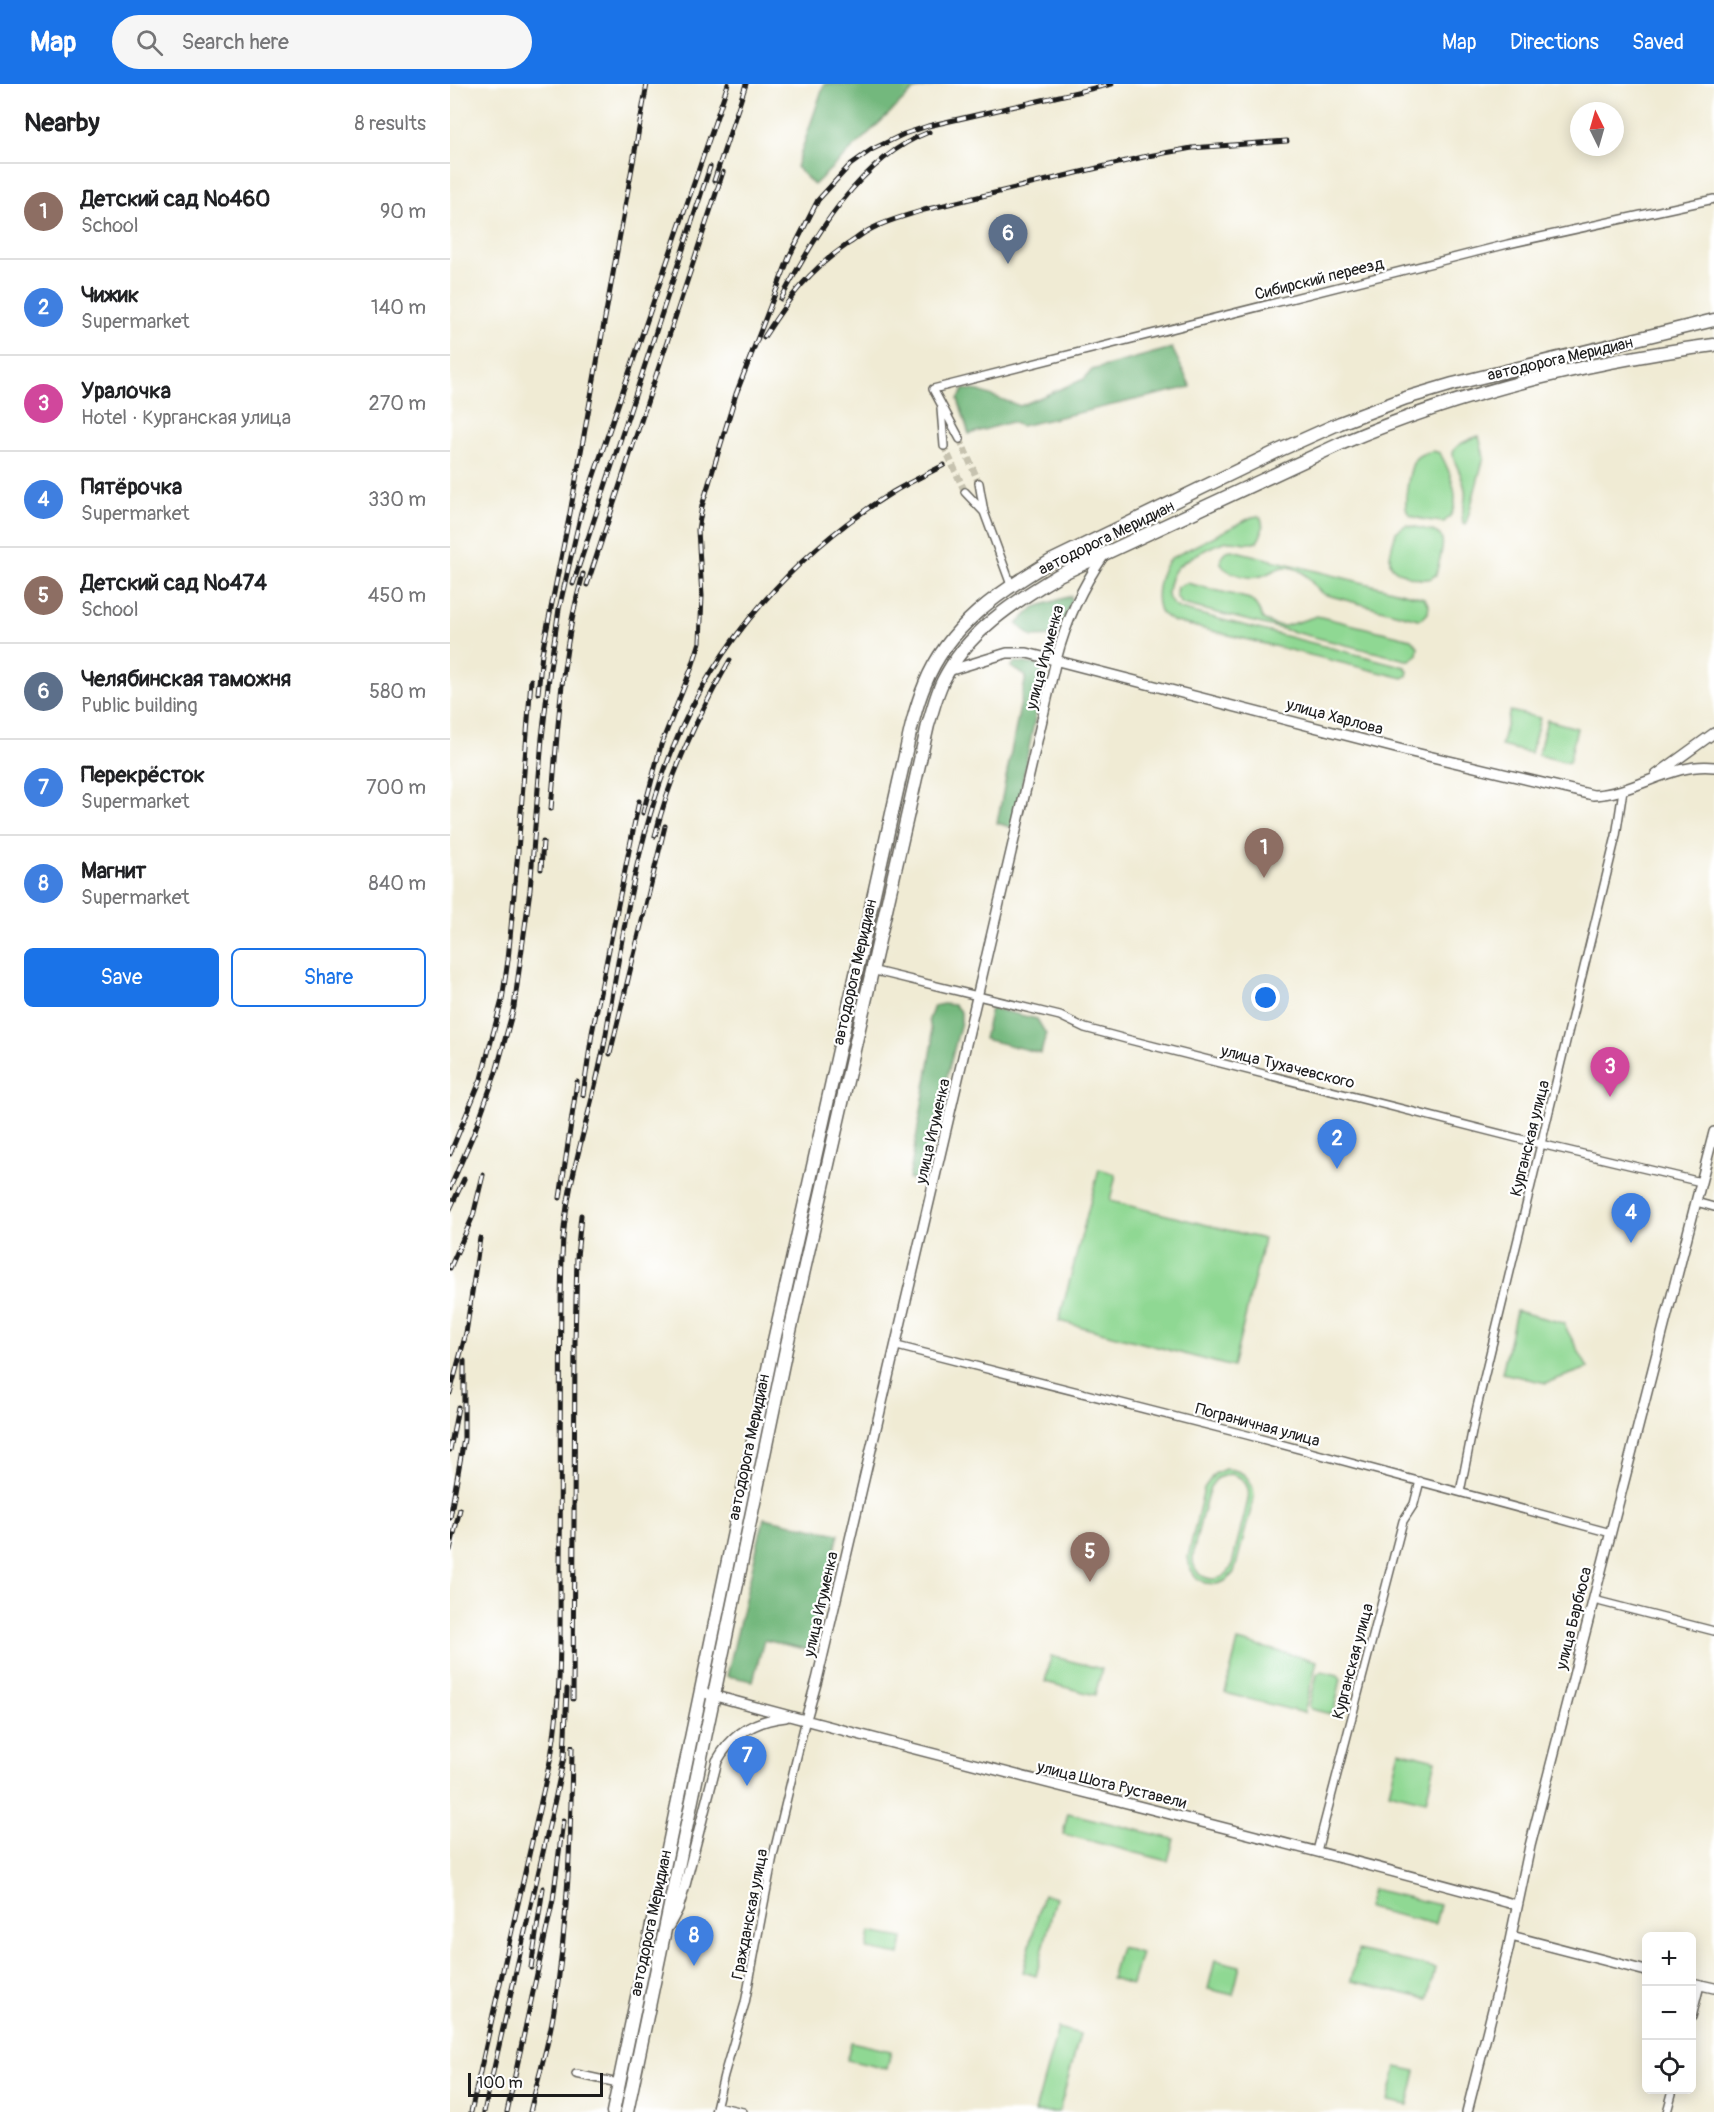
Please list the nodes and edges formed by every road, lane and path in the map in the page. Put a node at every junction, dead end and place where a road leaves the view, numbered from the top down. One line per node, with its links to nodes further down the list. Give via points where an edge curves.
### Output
1 (1714, 199): 6 (street, Сибирский переезд, via 1497,247 933,389)
2 (1714, 320): 4 (main road)
3 (1714, 325): 4 (main road)
4 (1668, 333): 13 (main road, автодорога Меридиан, via 1511,369 1406,398 1340,423 1084,544)
5 (1714, 345): 12 (main road, автодорога Меридиан, via 1523,381 1380,427)
6 (941, 406): 7 (street); 8 (street)
7 (960, 439)
8 (944, 446)
9 (979, 483): 11 (street)
10 (965, 492): 11 (street)
11 (984, 512): 13 (street)
12 (1104, 555): 14 (street, улица Игуменка, via 1076,601); 15 (main road, автодорога Меридиан, via 1020,599 987,625)
13 (1011, 585): 35 (main road, автодорога Меридиан, via 964,622 933,666 918,703 773,1346)
14 (1056, 660): 15 (street, улица Харлова, via 1007,653); 21 (street, улица Харлова, via 1569,790 1593,795); 23 (street, улица Игуменка)
15 (948, 671): 22 (main road, автодорога Меридиан, via 928,725)
16 (1714, 733): 17 (street)
17 (1699, 744): 18 (street); 20 (street)
18 (1700, 765): 19 (street, улица Харлова); 20 (street, улица Харлова)
19 (1714, 767)
20 (1647, 782): 21 (street, улица Харлова)
21 (1623, 790): 25 (street, Курганская улица, via 1616,836)
22 (871, 970): 23 (street, улица Тухачевского); 36 (main road, автодорога Меридиан)
23 (978, 996): 25 (street, улица Тухачевского, via 1060,1016 1085,1028); 29 (street, улица Игуменка)
24 (1714, 1132): 26 (street, улица Барбюса)
25 (1541, 1144): 26 (street, улица Тухачевского); 31 (street, Курганская улица)
26 (1701, 1182): 27 (street, улица Барбюса)
27 (1696, 1202): 28 (street); 32 (street, улица Барбюса)
28 (1714, 1207)
29 (897, 1346): 30 (street, Пограничная улица); 38 (street, улица Игуменка)
30 (1420, 1481): 31 (street, Пограничная улица); 39 (street, Курганская улица, via 1414,1504 1403,1521)
31 (1460, 1492): 32 (street, Пограничная улица)
32 (1611, 1533): 33 (street, улица Барбюса)
33 (1594, 1600): 34 (street); 40 (street, улица Барбюса)
34 (1714, 1631)
35 (701, 1692): 36 (street, улица Шота Руставели); 47 (main road, автодорога Меридиан)
36 (714, 1696): 37 (street, улица Шота Руставели); 41 (main road, автодорога Меридиан)
37 (795, 1717): 38 (street, улица Шота Руставели); 41 (street, via 754,1724 724,1747 678,1909)
38 (806, 1719): 39 (street, улица Шота Руставели); 49 (street, Гражданская улица, via 773,1856 746,2003)
39 (1317, 1851): 40 (street, улица Шота Руставели)
40 (1516, 1905): 42 (street, улица Барбюса)
41 (665, 1934): 51 (main road, автодорога Меридиан)
42 (1511, 1936): 43 (street); 53 (street, улица Барбюса)
43 (1642, 1970)
44 (1696, 1984): 45 (street)
45 (1714, 1988)
46 (576, 2073): 47 (street)
47 (618, 2083): 50 (main road, автодорога Меридиан)
48 (1672, 2094): 54 (street)
49 (716, 2109): 52 (street)
50 (613, 2112)
51 (627, 2112)
52 (743, 2112)
53 (1467, 2112)
54 (1667, 2112)

